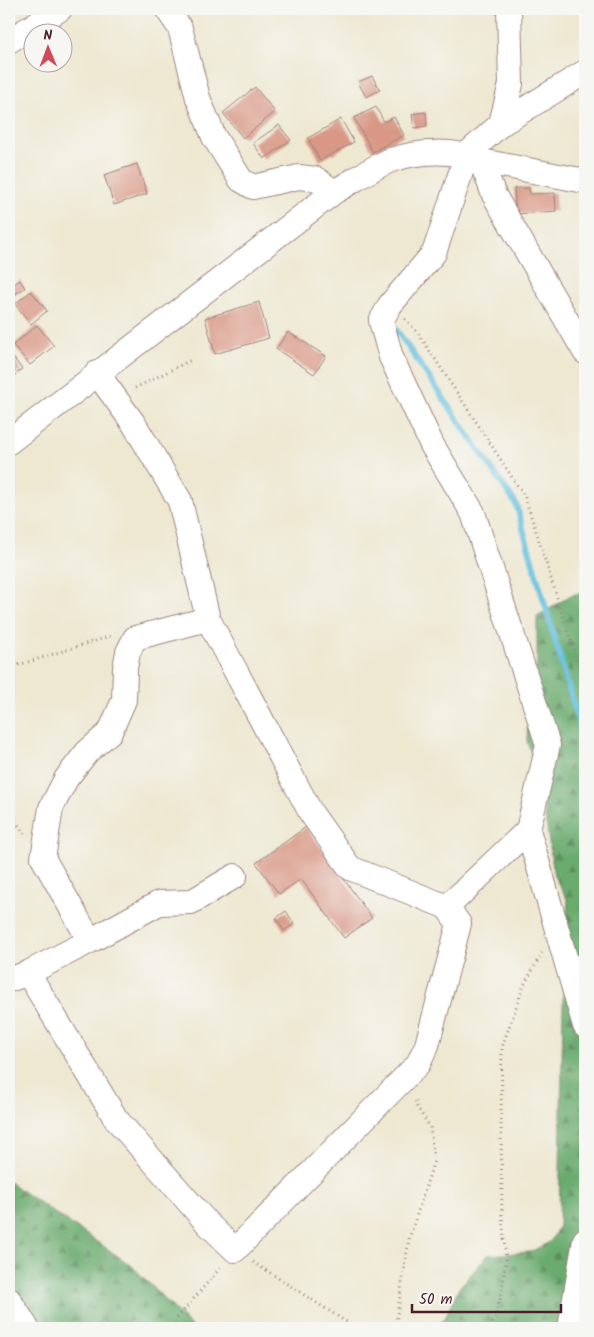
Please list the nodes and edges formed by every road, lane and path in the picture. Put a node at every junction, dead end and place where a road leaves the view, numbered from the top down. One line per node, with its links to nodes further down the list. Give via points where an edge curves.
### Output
1 (167, 9): 9 (street, via 180,28 198,98 214,137 241,180 254,187 299,177 316,179)
2 (510, 9): 6 (street, via 511,84)
3 (48, 11): 4 (street)
4 (9, 41)
5 (585, 72): 6 (street)
6 (501, 124): 7 (street)
7 (474, 157): 8 (street); 9 (street, via 429,153 391,160); 10 (street, via 434,253); 11 (street)
8 (585, 181)
9 (334, 192): 13 (street)
10 (390, 305): 19 (path, via 418,333 525,497); 20 (street, via 381,321 391,357 432,445 473,513 548,745)
11 (585, 352)
12 (191, 360): 14 (path)
13 (97, 373): 15 (street); 16 (street, via 134,424 180,501)
14 (131, 390)
15 (9, 442)
16 (208, 618): 17 (street); 22 (street, via 312,813 350,868)
17 (135, 638): 18 (path, via 127,631); 24 (street, via 125,668 124,700 110,732 87,752 66,779 51,808 43,858)
18 (9, 668)
19 (585, 685)
20 (528, 830): 22 (street); 23 (street)
21 (235, 876): 24 (street, via 191,902 159,903)
22 (447, 907): 27 (street, via 458,924 427,1045)
23 (557, 926): 26 (street); 35 (path, via 524,985 502,1048 502,1215 506,1261 500,1300)
24 (90, 941): 25 (street)
25 (18, 976): 29 (street, via 116,1119 208,1224)
26 (585, 1026)
27 (410, 1073): 29 (street); 34 (path, via 417,1107 430,1127 434,1161 409,1239)
28 (585, 1240): 36 (street)
29 (236, 1250): 31 (path); 33 (path)
30 (10, 1303): 32 (street)
31 (177, 1318)
32 (27, 1328)
33 (356, 1328)
34 (395, 1328)
35 (491, 1328)
36 (570, 1328)

